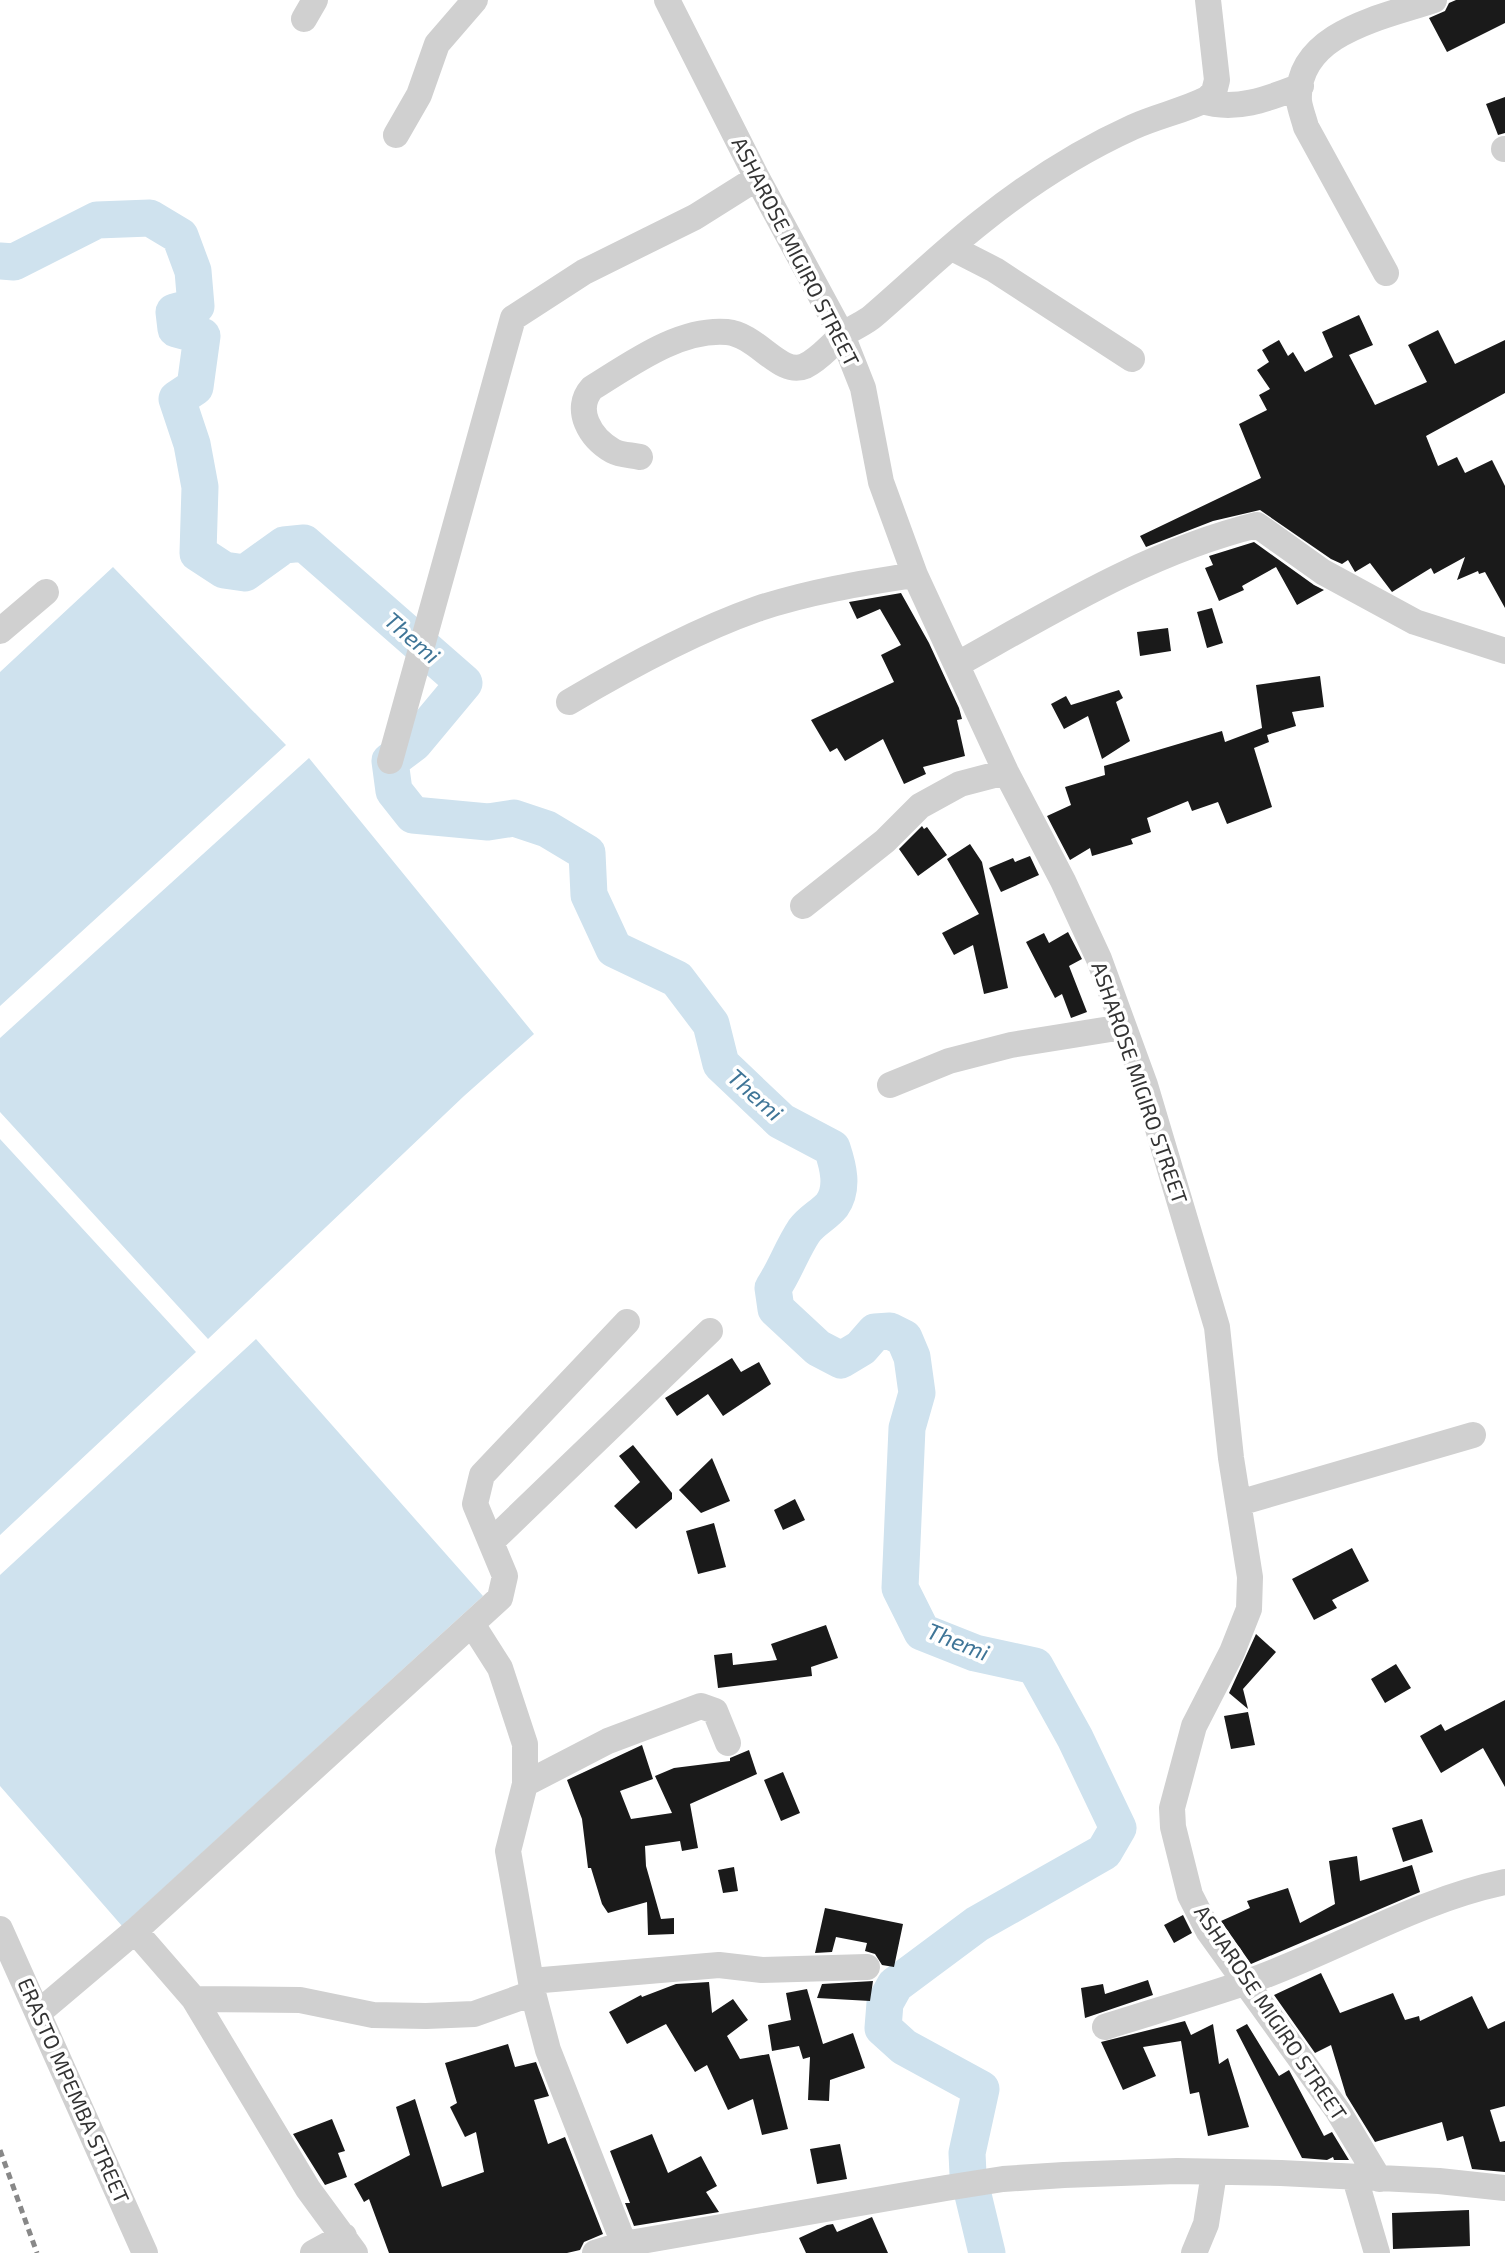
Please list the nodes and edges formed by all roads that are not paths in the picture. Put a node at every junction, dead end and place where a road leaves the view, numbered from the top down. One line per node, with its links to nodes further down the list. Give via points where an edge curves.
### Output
1 (475, 0): 7 (street, via 437,44 418,95)
2 (667, 0): 8 (street, ASHAROSE MIGIRO STREET)
3 (1208, 0): 6 (street, via 1217,80 1214,92)
4 (1434, 0): 5 (street, via 1328,40 1307,62)
5 (1301, 86): 6 (street, via 1239,104 1217,106); 10 (street, via 1299,100 1306,127)
6 (1202, 101): 9 (street, via 1133,127 1089,150 981,222)
7 (396, 135)
8 (757, 178): 11 (street, ASHAROSE MIGIRO STREET); 20 (street, via 695,217 584,272 513,318)
9 (952, 248): 11 (street, via 871,318); 12 (street, via 995,270)
10 (1386, 272)
11 (842, 335): 13 (street, via 802,368 780,364 747,337 726,332 667,344 622,369 592,388 582,408 601,442 615,452); 14 (street, ASHAROSE MIGIRO STREET, via 863,388 881,482)
12 (1132, 359)
13 (640, 457)
14 (915, 575): 18 (street, ASHAROSE MIGIRO STREET); 19 (street, via 826,590 757,609 652,657)
15 (46, 592): 16 (street)
16 (0, 631)
17 (1505, 651): 18 (street, via 1415,622 1323,572 1257,525 1140,567)
18 (958, 664): 21 (street, ASHAROSE MIGIRO STREET)
19 (569, 702)
20 (390, 761)
21 (1006, 772): 22 (street, via 960,784 920,806 885,841); 23 (street, ASHAROSE MIGIRO STREET, via 1094,948)
22 (803, 906)
23 (1123, 1027): 24 (street, via 1011,1045 949,1061); 28 (street, ASHAROSE MIGIRO STREET, via 1145,1085 1217,1327)
24 (890, 1085)
25 (627, 1322): 29 (street, via 482,1475 475,1504)
26 (710, 1331): 29 (street)
27 (1473, 1435): 28 (street)
28 (1239, 1503): 37 (street, ASHAROSE MIGIRO STREET, via 1250,1577 1249,1609 1194,1726 1172,1808 1190,1895 1209,1932)
29 (491, 1542): 30 (street, via 500,1559 504,1587 500,1598)
30 (472, 1624): 32 (street, via 500,1668 514,1703 525,1744); 35 (street)
31 (728, 1743): 32 (street, via 715,1711 701,1706 608,1741)
32 (525, 1784): 38 (street, via 508,1851)
33 (1505, 1882): 37 (street, via 1406,1915)
34 (0, 1929): 40 (street, ERASTO MPEMBA STREET)
35 (135, 1931): 39 (street); 40 (street)
36 (867, 1967): 38 (street, via 762,1970 719,1965)
37 (1246, 1982): 41 (street); 43 (street, ASHAROSE MIGIRO STREET, via 1338,2111)
38 (532, 1987): 39 (street, via 474,2014 426,2016 373,2015 300,2000); 46 (street, via 548,2050)
39 (194, 2000): 45 (street, via 294,2168)
40 (38, 2013): 47 (street, ERASTO MPEMBA STREET)
41 (1105, 2027)
42 (1214, 2173): 43 (street); 46 (street, via 1003,2179); 50 (street, via 1206,2224)
43 (1367, 2178): 44 (street); 51 (street, ASHAROSE MIGIRO STREET)
44 (1505, 2188)
45 (350, 2244): 48 (street)
46 (624, 2244): 49 (street)
47 (145, 2253)
48 (313, 2253)
49 (595, 2253)
50 (1194, 2253)
51 (1377, 2253)

